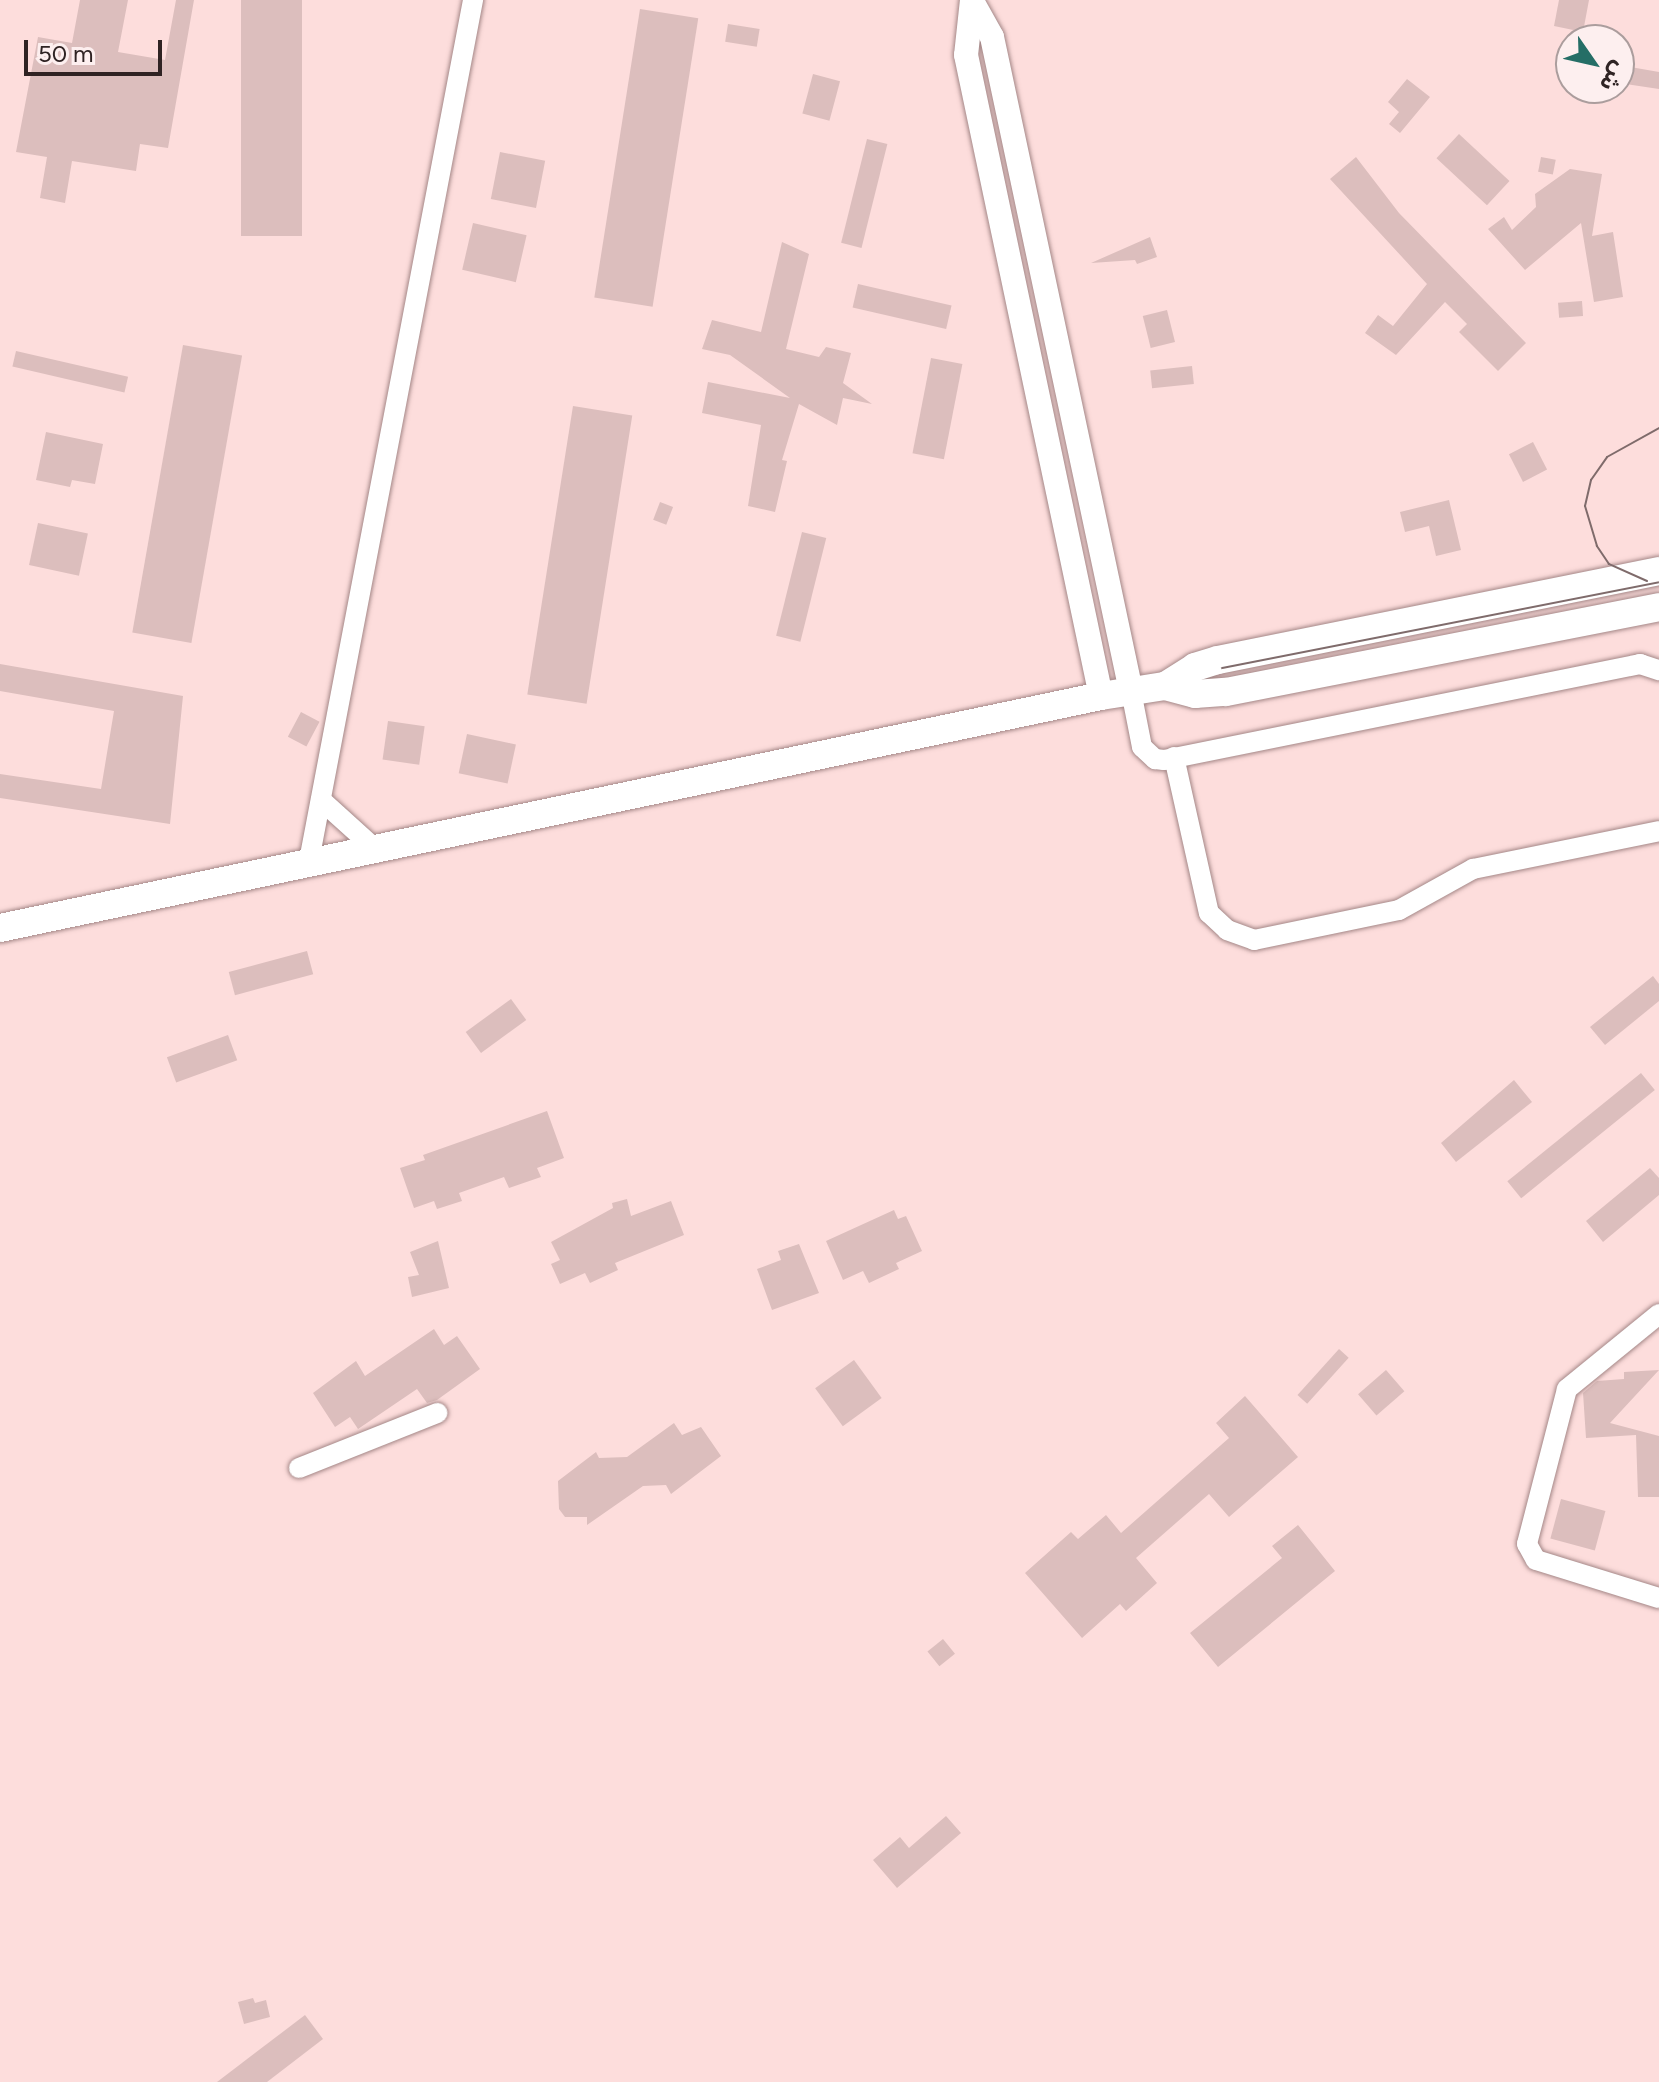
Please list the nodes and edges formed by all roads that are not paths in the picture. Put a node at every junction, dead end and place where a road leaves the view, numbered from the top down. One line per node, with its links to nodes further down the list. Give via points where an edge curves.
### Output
1 (473, 0): 10 (street)
2 (972, 0): 7 (street, via 992,37); 8 (street, via 966,55)
3 (1659, 571): 6 (main road, via 1218,660)
4 (1659, 607): 6 (main road, via 1226,692 1195,694)
5 (1659, 670): 9 (street, via 1640,664)
6 (1165, 686): 7 (main road)
7 (1131, 691): 8 (main road); 9 (street, via 1147,754)
8 (1101, 696): 12 (main road)
9 (1174, 757): 11 (street, via 1209,913 1227,930 1254,940 1399,910 1473,869)
10 (321, 800): 12 (street); 13 (street)
11 (1659, 831)
12 (373, 847): 13 (main road)
13 (308, 866): 14 (main road)
14 (0, 928)
15 (1659, 1314): 18 (street, via 1567,1389 1527,1544 1536,1560)
16 (437, 1413): 17 (street)
17 (299, 1468)
18 (1659, 1598)

